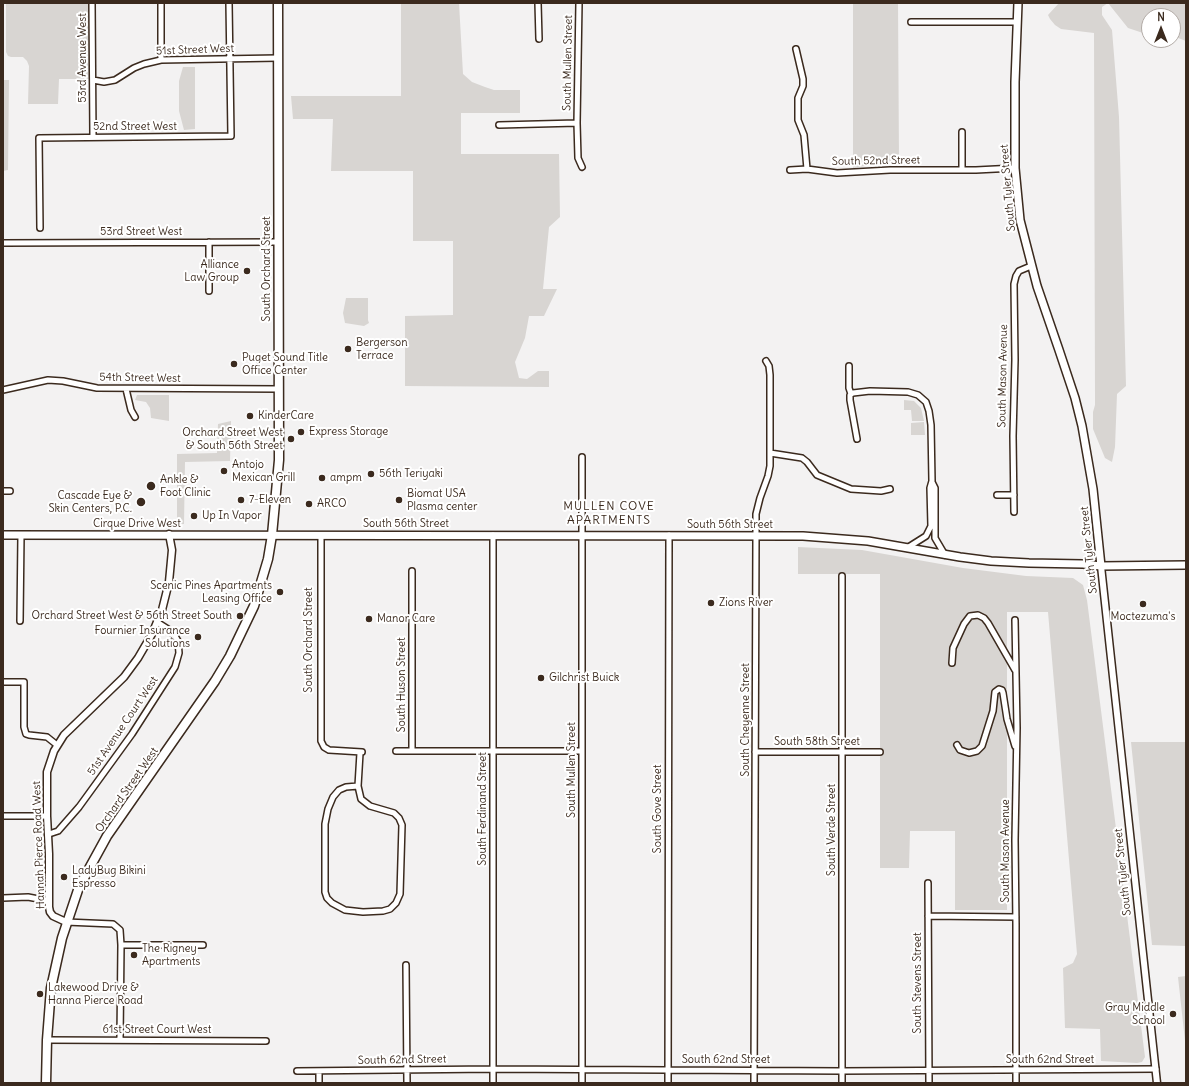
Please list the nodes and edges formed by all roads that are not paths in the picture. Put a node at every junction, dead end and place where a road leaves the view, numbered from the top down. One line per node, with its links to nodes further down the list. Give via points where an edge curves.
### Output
1 (92, 3): 15 (street, 53rd Avenue West)
2 (161, 3): 14 (street)
3 (229, 3): 13 (street)
4 (278, 3): 12 (main road, South Orchard Street)
5 (538, 3): 10 (street)
6 (579, 3): 16 (street, South Mullen Street)
7 (1018, 3): 9 (main road, South Tyler Street)
8 (911, 22): 9 (street)
9 (1016, 22): 21 (main road, South Tyler Street)
10 (539, 39)
11 (796, 49): 22 (street, via 803,79 798,98 798,120 804,135)
12 (278, 58): 13 (street, 51st Street West); 27 (main road, South Orchard Street)
13 (230, 59): 14 (street, 51st Street West); 19 (street, 52nd Street West, via 230,136)
14 (161, 60): 15 (street, 51st Street West, via 134,68 115,80)
15 (93, 80): 19 (street, 53rd Avenue West)
16 (577, 123): 17 (street, South Mullen Street); 20 (street, South Mullen Street, via 578,158)
17 (499, 124)
18 (962, 132): 24 (street)
19 (93, 137): 25 (street, 52nd Street West, via 39,138)
20 (582, 167)
21 (1015, 168): 24 (street, South 52nd Street); 29 (main road, South Tyler Street, via 1020,220)
22 (807, 169): 23 (street, South 52nd Street); 24 (street, South 52nd Street, via 837,173)
23 (790, 170)
24 (962, 170)
25 (40, 228)
26 (209, 242): 27 (street, 53rd Street West); 28 (street, 53rd Street West); 30 (street)
27 (278, 242): 34 (main road, South Orchard Street)
28 (3, 243)
29 (1031, 266): 46 (street, South Mason Avenue, via 1019,271 1014,284); 60 (main road, South Tyler Street, via 1082,426)
30 (209, 291)
31 (766, 361): 39 (street, South Cheyenne Street, via 770,375)
32 (849, 366): 36 (street)
33 (126, 389): 34 (street, 54th Street West); 35 (street, 54th Street West, via 88,387 48,380); 37 (street)
34 (279, 389): 51 (main road, South Orchard Street, via 279,460)
35 (3, 390)
36 (851, 394): 38 (street); 41 (street, via 862,391 904,391 915,393 922,398 928,408 931,425)
37 (135, 417)
38 (857, 439)
39 (770, 453): 42 (street, via 802,458 817,474 851,489); 56 (street, South Cheyenne Street, via 770,471 756,514)
40 (582, 457): 53 (street, South Mullen Street)
41 (932, 481): 57 (street, via 930,530); 58 (street, via 935,488 935,538)
42 (890, 489)
43 (3, 491): 44 (street)
44 (10, 491)
45 (996, 495): 46 (street)
46 (1014, 495): 47 (street, South Mason Avenue)
47 (1014, 512)
48 (170, 534): 50 (main road, Cirque Drive West); 51 (main road, Cirque Drive West); 65 (street, Hannah Pierce Road West, via 172,550 169,577)
49 (3, 535): 50 (main road, Cirque Drive West)
50 (21, 535): 64 (street)
51 (272, 535): 55 (main road, South 56th Street); 88 (main road, Orchard Street West, via 256,600 230,656 107,836 79,887)
52 (493, 535): 53 (main road, South 56th Street); 55 (main road, South 56th Street); 74 (street, South Ferdinand Street)
53 (582, 535): 54 (main road, South 56th Street); 75 (street, South Mullen Street)
54 (669, 535): 56 (main road, South 56th Street); 99 (street, South Gove Street)
55 (321, 536): 79 (street, South Orchard Street, via 320,736 322,745 329,750 361,752)
56 (756, 536): 57 (main road, South 56th Street, via 835,538); 77 (street, South Cheyenne Street)
57 (907, 548): 58 (main road, South 56th Street)
58 (945, 555): 60 (main road, South 56th Street, via 997,562)
59 (1186, 565): 60 (main road, South 56th Street)
60 (1102, 566): 96 (street, South Tyler Street)
61 (412, 571): 73 (street, South Huson Street)
62 (842, 576): 76 (street, South Verde Street)
63 (1015, 620): 67 (street, South Mason Avenue)
64 (20, 621)
65 (157, 622): 69 (street, Hannah Pierce Road West, via 130,670); 82 (street, 51st Avenue Court West, via 168,629 178,641 179,653 175,667 132,734 79,807 58,831)
66 (952, 663): 67 (street, via 953,648 964,624 970,616 978,615 988,623)
67 (1015, 671): 71 (street, South Mason Avenue)
68 (3, 682): 69 (street, via 24,682 26,734 47,737)
69 (57, 745): 81 (street, Hannah Pierce Road West, via 47,776)
70 (957, 745): 71 (street, via 960,750 969,753 982,746 993,711 995,692 999,689 1003,692 1007,719)
71 (1016, 749): 87 (street, South Mason Avenue)
72 (396, 751): 73 (street)
73 (412, 751): 74 (street)
74 (493, 751): 75 (street); 95 (street, South Ferdinand Street)
75 (582, 751): 98 (street, South Mullen Street)
76 (843, 751): 77 (street, South 58th Street); 78 (street, South 58th Street); 101 (street, South Verde Street)
77 (755, 752): 100 (street, South Cheyenne Street)
78 (880, 752)
79 (358, 786): 79 (street, via 364,802 394,814 402,825 400,894 396,903 383,911 345,910 332,903 325,892 325,824 328,809 332,797 339,790)
80 (3, 816): 81 (street)
81 (47, 816): 82 (street, Hannah Pierce Road West)
82 (48, 834): 85 (street, Hannah Pierce Road West)
83 (928, 882): 86 (street, South Stevens Street)
84 (3, 898): 85 (street, via 28,897)
85 (49, 901): 88 (street, Hannah Pierce Road West, via 51,914)
86 (928, 916): 87 (street); 102 (street, South Stevens Street)
87 (1016, 917): 103 (street, South Mason Avenue)
88 (66, 922): 89 (street, via 113,924 120,930); 93 (main road, Orchard Street West, via 55,964)
89 (121, 945): 90 (street); 92 (street)
90 (203, 945)
91 (406, 965): 97 (street)
92 (120, 1039): 93 (street, 61st Street Court West); 94 (street, 61st Street Court West)
93 (46, 1040): 106 (main road, Orchard Street West)
94 (266, 1041)
95 (493, 1069): 97 (street, South 62nd Street); 98 (street, South 62nd Street); 109 (street, South Ferdinand Street)
96 (1156, 1069): 103 (street, South 62nd Street); 116 (street, South Tyler Street)
97 (407, 1070): 105 (street, South 62nd Street); 108 (street)
98 (582, 1070): 99 (street, South 62nd Street); 110 (street, South Mullen Street)
99 (668, 1070): 100 (street, South 62nd Street); 111 (street, South Gove Street)
100 (754, 1070): 101 (street, South 62nd Street); 112 (street, South Cheyenne Street)
101 (842, 1070): 102 (street, South 62nd Street); 113 (street, South Verde Street)
102 (929, 1070): 103 (street, South 62nd Street); 114 (street, South Stevens Street)
103 (1016, 1070): 115 (street, South Mason Avenue)
104 (297, 1071): 105 (street, South 62nd Street)
105 (319, 1071): 107 (street)
106 (46, 1083)
107 (319, 1083)
108 (407, 1083)
109 (493, 1083)
110 (582, 1083)
111 (668, 1083)
112 (754, 1083)
113 (842, 1083)
114 (929, 1083)
115 (1016, 1083)
116 (1157, 1083)

